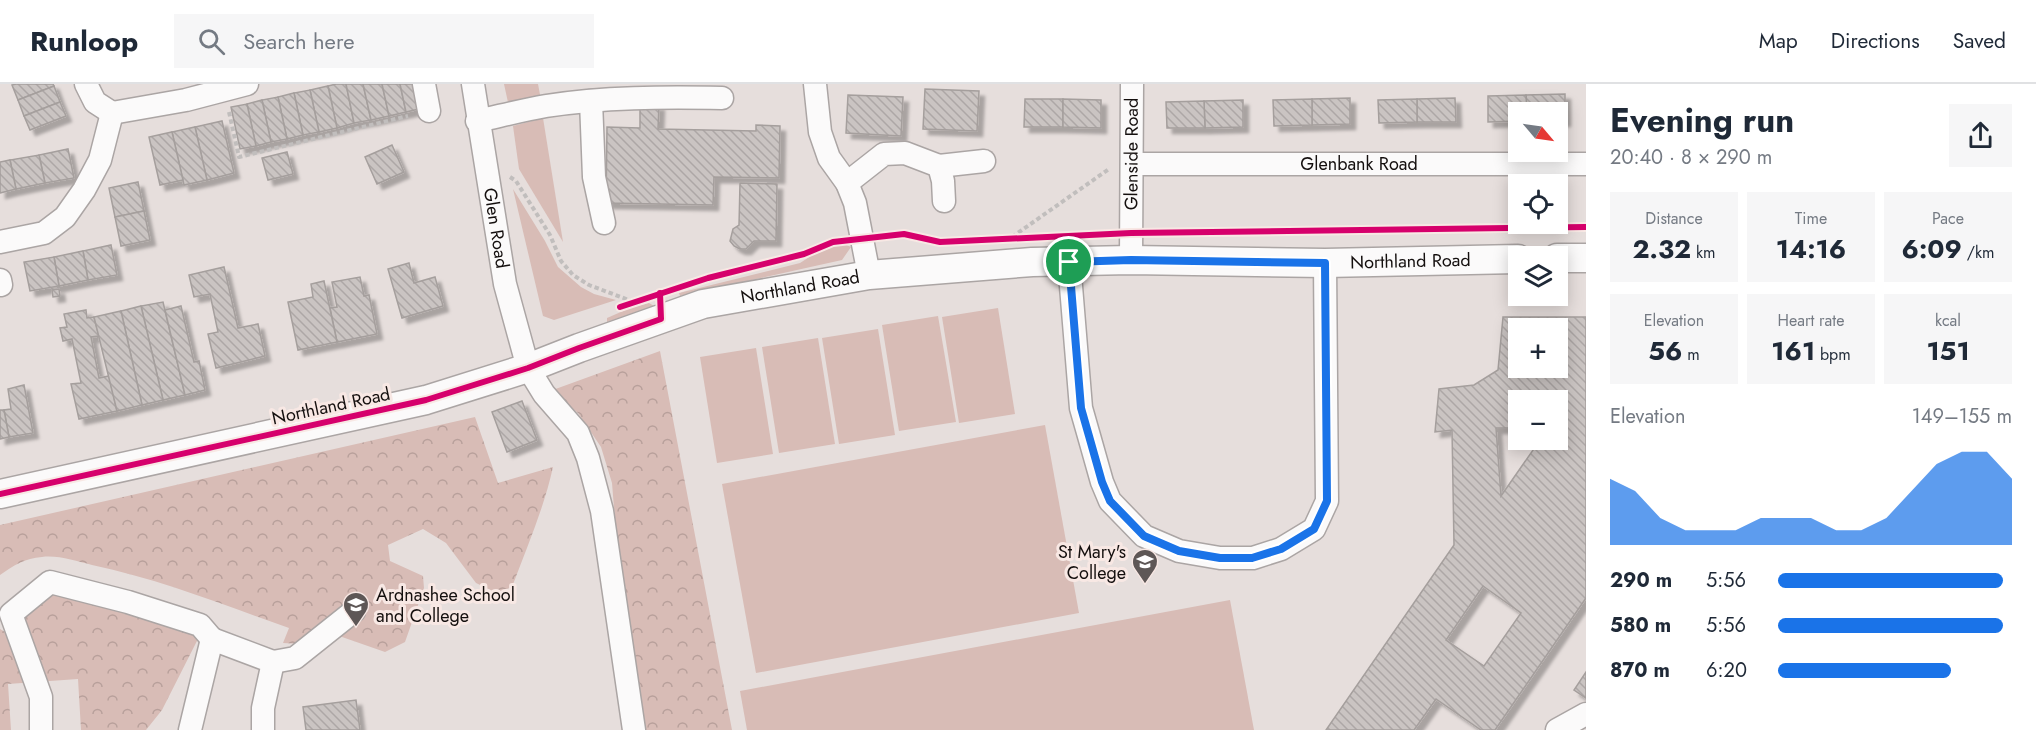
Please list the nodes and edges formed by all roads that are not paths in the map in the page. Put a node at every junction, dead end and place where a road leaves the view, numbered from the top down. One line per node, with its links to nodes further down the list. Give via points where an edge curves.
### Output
1 (86, 84): 11 (street, via 95,102)
2 (247, 84): 7 (street, via 224,90)
3 (424, 84): 10 (street)
4 (473, 84): 12 (street, Glen Road)
5 (815, 84): 17 (street, via 820,132 829,158)
6 (1132, 84): 14 (street, Glenside Road)
7 (184, 92): 11 (street)
8 (722, 98): 9 (street)
9 (591, 101): 12 (street); 19 (street, via 594,177)
10 (429, 111)
11 (112, 113): 20 (street, via 100,160 65,217 44,232)
12 (477, 121): 30 (street, Glen Road, via 505,284)
13 (984, 161): 16 (street)
14 (1132, 164): 15 (street, Glenbank Road); 24 (street, Glenside Road)
15 (1586, 164)
16 (939, 166): 17 (street, via 905,153 884,154); 18 (street)
17 (847, 183): 27 (street, via 855,203)
18 (944, 201)
19 (603, 223)
20 (0, 242)
21 (1568, 258): 22 (main road)
22 (1586, 258)
23 (1508, 259): 26 (main road, Northland Road)
24 (1131, 260): 25 (main road, Northland Road); 26 (main road, Northland Road)
25 (1069, 262): 26 (street, via 1081,408 1110,501 1144,536 1179,551 1220,558 1252,558 1281,549 1314,529 1327,501); 27 (main road, Northland Road)
26 (1325, 263)
27 (869, 275): 30 (main road, Northland Road, via 703,304)
28 (0, 280): 29 (street)
29 (1, 285)
30 (528, 368): 31 (main road, Northland Road, via 426,400); 39 (street, Glen Road, via 544,394 578,433 588,458 602,511)
31 (0, 494)
32 (354, 611): 34 (street, via 295,658)
33 (212, 639): 34 (street); 36 (street, via 200,625 50,582 11,614 42,697); 37 (street)
34 (273, 662): 38 (street, via 263,708)
35 (1586, 714): 40 (street)
36 (41, 730)
37 (190, 730)
38 (263, 730)
39 (634, 730)
40 (1557, 730)

